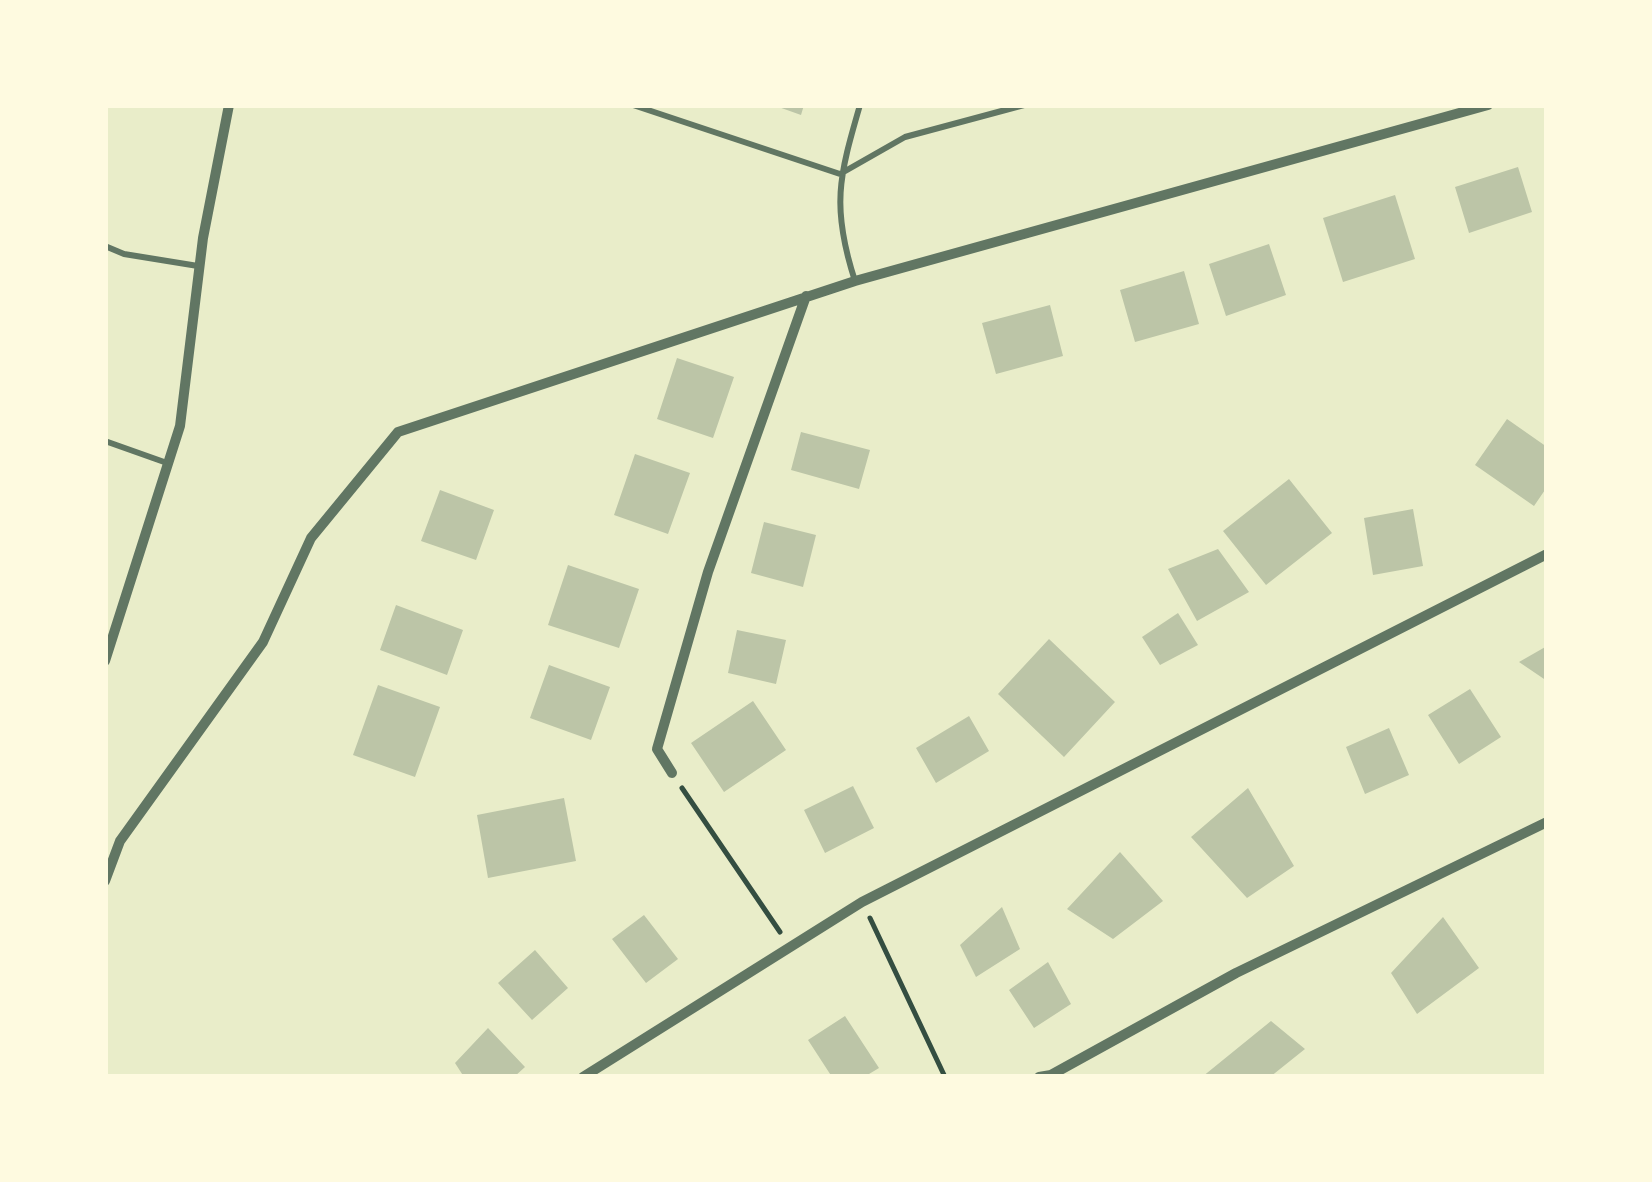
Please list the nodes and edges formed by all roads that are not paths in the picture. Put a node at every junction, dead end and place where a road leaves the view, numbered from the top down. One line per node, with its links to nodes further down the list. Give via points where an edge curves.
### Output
1 (229, 105): 8 (street)
2 (634, 105): 6 (lane)
3 (860, 105): 6 (lane)
4 (1024, 105): 6 (lane, via 905,137)
5 (1488, 105): 9 (street)
6 (840, 174): 9 (lane, via 840,233)
7 (105, 246): 8 (lane)
8 (200, 266): 12 (street, via 180,426)
9 (855, 281): 10 (street)
10 (806, 296): 15 (street, via 708,572 657,749); 17 (street, via 398,432 311,538 263,642 120,840)
11 (105, 441): 12 (lane)
12 (168, 463): 14 (street)
13 (1547, 554): 19 (street, via 862,902)
14 (105, 661)
15 (672, 773)
16 (1547, 822): 18 (street, via 1236,974)
17 (105, 881)
18 (1048, 1076)
19 (582, 1077)

